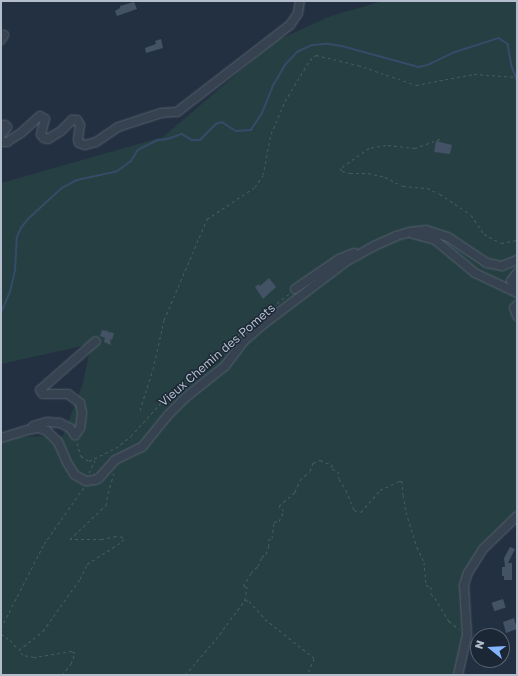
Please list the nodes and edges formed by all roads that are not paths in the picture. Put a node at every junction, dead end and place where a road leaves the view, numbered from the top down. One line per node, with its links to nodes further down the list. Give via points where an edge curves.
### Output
1 (300, 1): 4 (street, via 296,18 285,30 177,112 161,113 118,127 96,142 85,145 78,140 80,128 77,120 72,120 61,131 44,138 40,134 45,122 44,117 40,116 21,133 7,142)
2 (1, 125): 3 (street, via 7,127)
3 (1, 135)
4 (1, 142)
5 (404, 233): 6 (street); 7 (street, via 426,230 442,234 482,261 492,264 508,265); 11 (street, via 432,238 475,273)
6 (374, 246): 10 (street, via 338,259); 15 (street, via 348,261 261,326 244,341 225,366 168,415 142,448 118,458 99,478 88,481 79,478 72,471 58,442 50,432 39,428)
7 (517, 260)
8 (517, 273): 9 (street, via 511,281)
9 (517, 288)
10 (295, 289)
11 (517, 293)
12 (517, 305): 13 (street, via 514,308)
13 (517, 316)
14 (96, 341): 15 (street, via 40,390 43,394 68,394 80,403 80,428 75,435 70,428 60,423 47,422)
15 (15, 433): 16 (street)
16 (1, 438)
17 (517, 516): 18 (street, via 483,549 468,573 464,584 467,635)
18 (462, 664): 19 (street); 20 (street)
19 (458, 675)
20 (467, 675)

